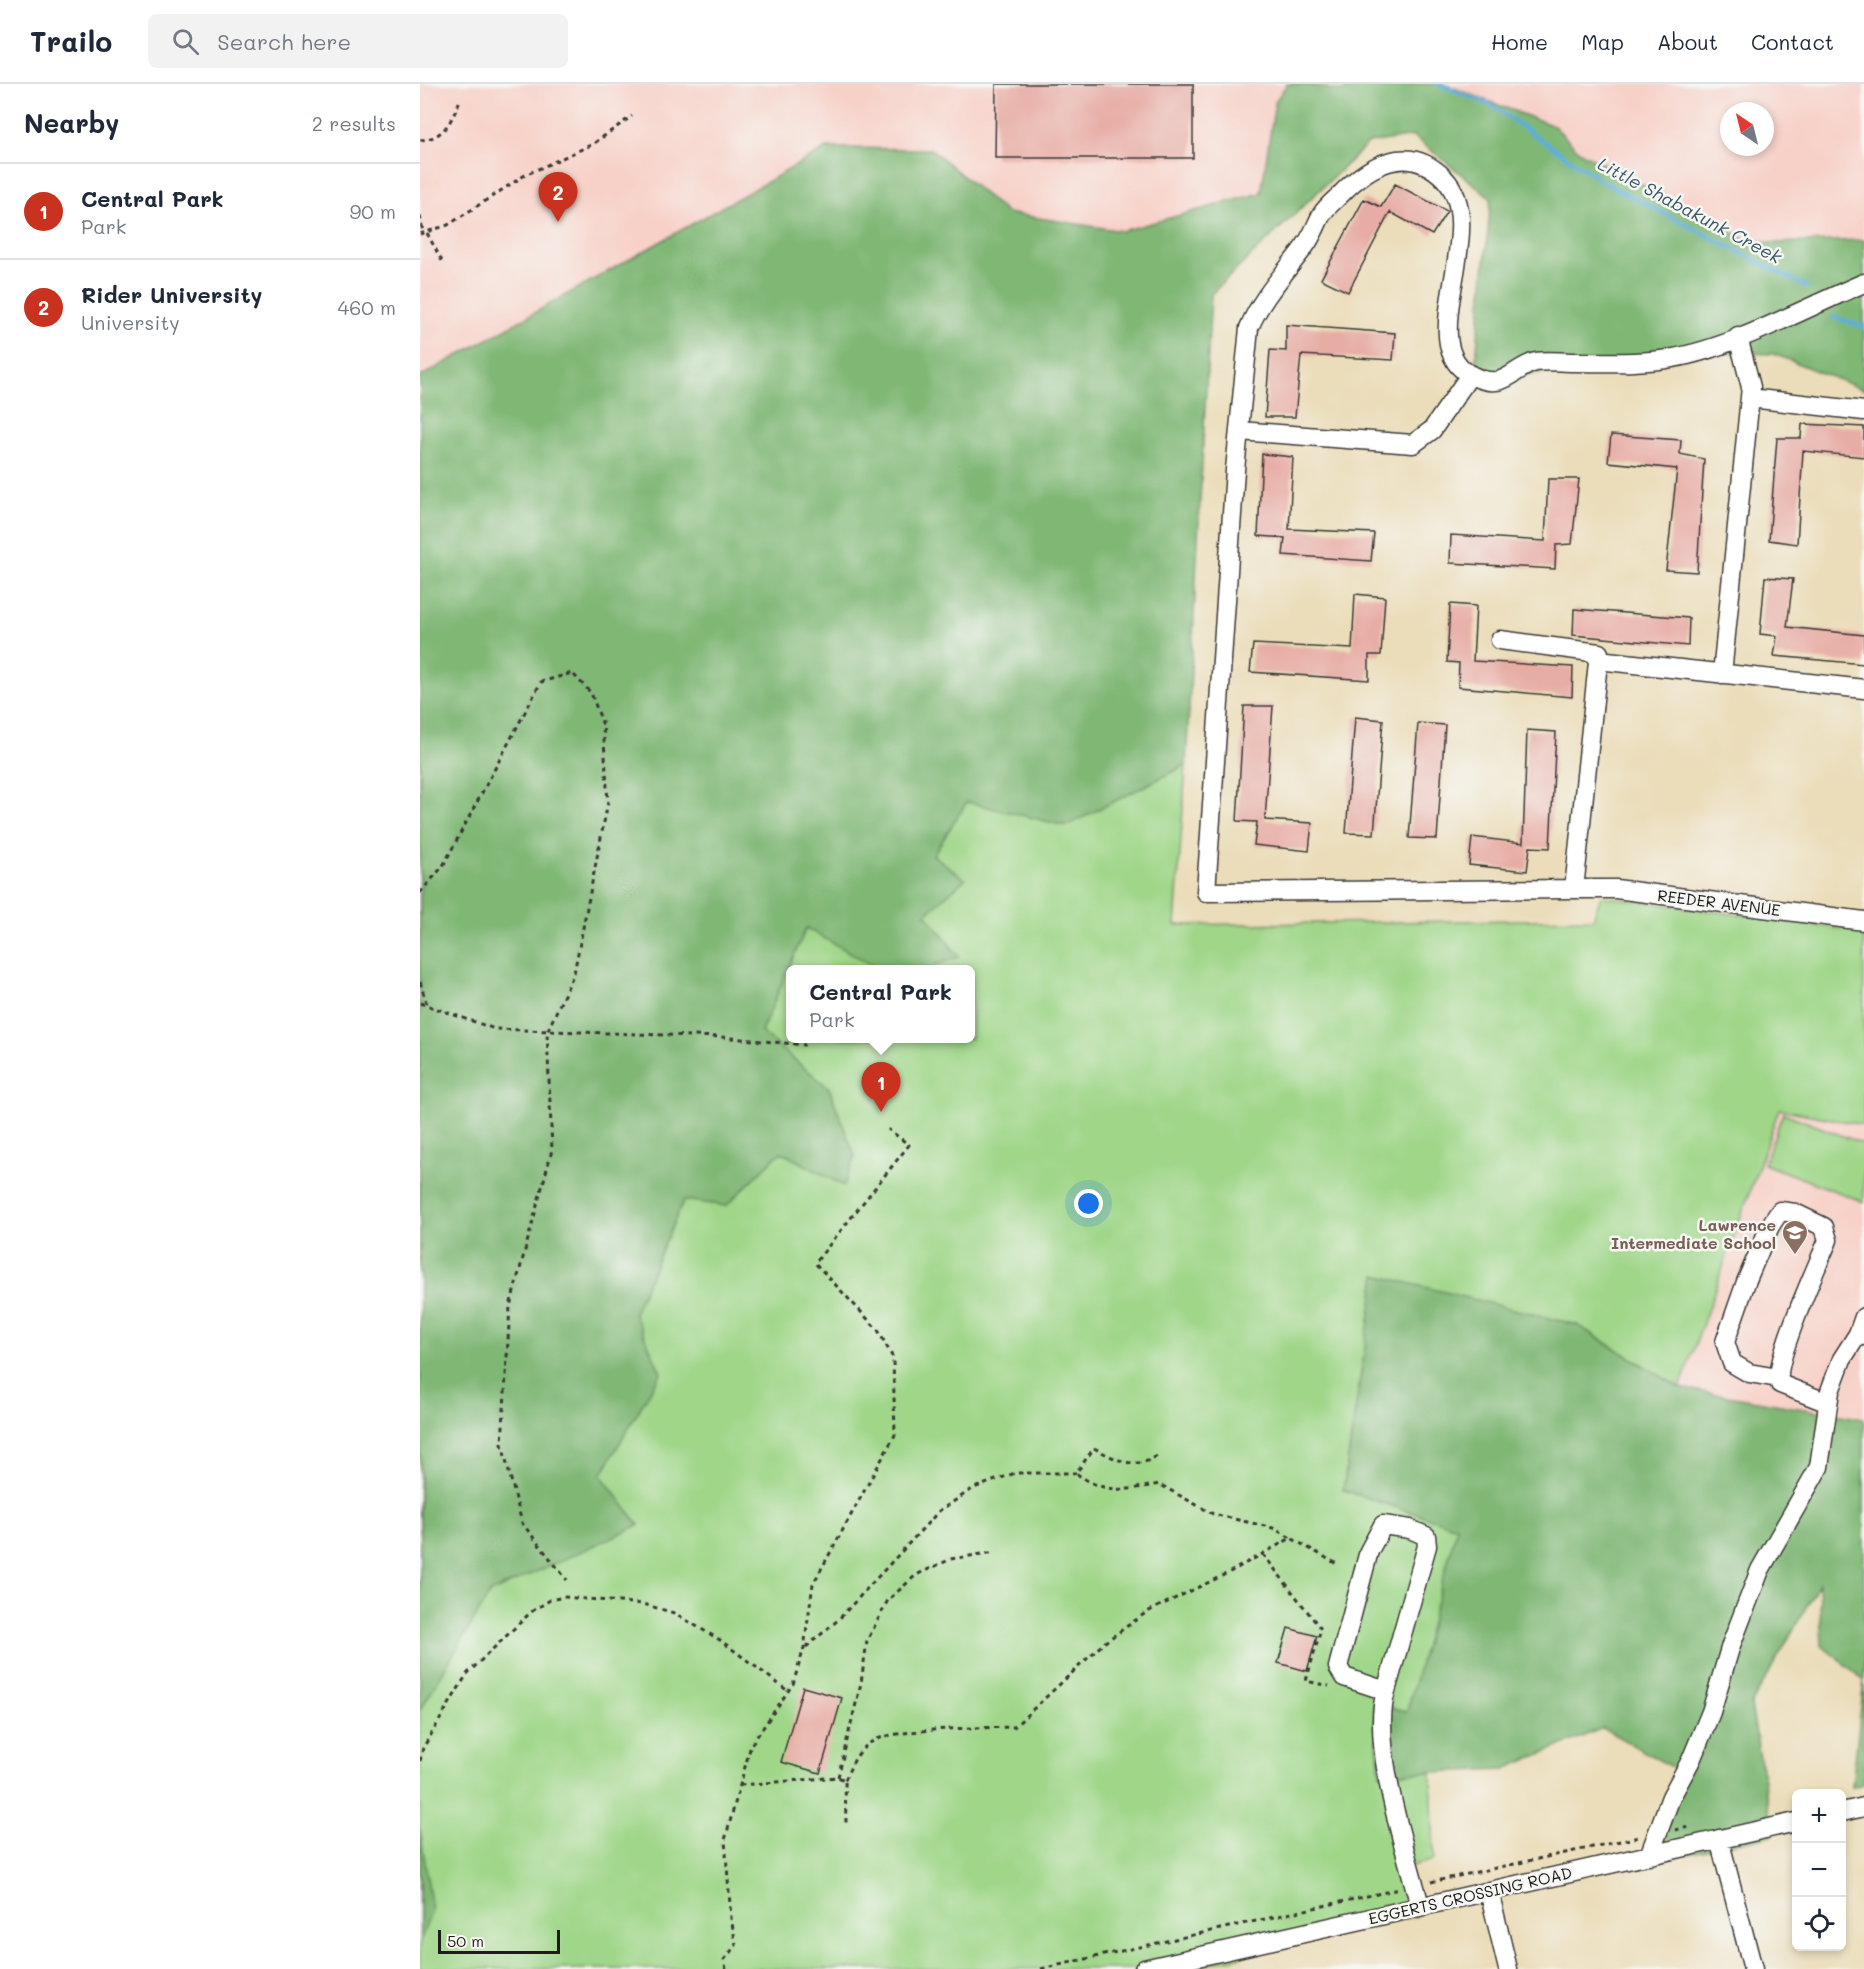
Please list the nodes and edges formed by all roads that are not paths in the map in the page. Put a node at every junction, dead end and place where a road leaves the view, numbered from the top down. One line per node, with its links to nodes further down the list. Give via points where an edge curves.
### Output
1 (1864, 283): 2 (street)
2 (1738, 337): 3 (street, via 1665,359 1537,362 1500,380); 4 (street, via 1752,387)
3 (1470, 375): 6 (street, via 1432,430 1413,444); 6 (street, via 1453,357 1448,344 1462,220 1460,205 1443,177 1431,168 1402,160 1386,161 1358,176 1323,213 1314,235 1254,315 1247,337)
4 (1750, 398): 5 (street); 9 (street)
5 (1864, 411)
6 (1239, 431): 11 (street, REEDER AVENUE, via 1206,892)
7 (1500, 640): 8 (street, via 1599,653)
8 (1598, 660): 9 (street); 11 (street)
9 (1722, 674): 10 (street)
10 (1864, 689)
11 (1574, 889): 12 (street, REEDER AVENUE, via 1616,889)
12 (1864, 921)
13 (1862, 1329): 15 (street, via 1842,1359)
14 (1778, 1378): 14 (street, via 1781,1357 1828,1240 1824,1227 1795,1213 1780,1211 1746,1282 1725,1342 1732,1363 1749,1373); 15 (street, via 1780,1384)
15 (1828, 1403): 21 (street, via 1819,1467 1760,1570 1711,1712 1671,1797)
16 (1386, 1691): 16 (street, via 1427,1546 1426,1536 1383,1525 1369,1551 1338,1667 1344,1677); 23 (street, via 1383,1732 1390,1792)
17 (1864, 1807): 18 (street)
18 (1846, 1811)
19 (1792, 1823): 20 (street, EGGERTS CROSSING ROAD)
20 (1719, 1839): 21 (street, EGGERTS CROSSING ROAD); 27 (street)
21 (1649, 1856): 22 (street, EGGERTS CROSSING ROAD)
22 (1490, 1891): 23 (street, EGGERTS CROSSING ROAD); 26 (street)
23 (1420, 1906): 24 (street, EGGERTS CROSSING ROAD)
24 (1211, 1962): 25 (street, EGGERTS CROSSING ROAD)
25 (1144, 1969)
26 (1508, 1969)
27 (1753, 1969)

